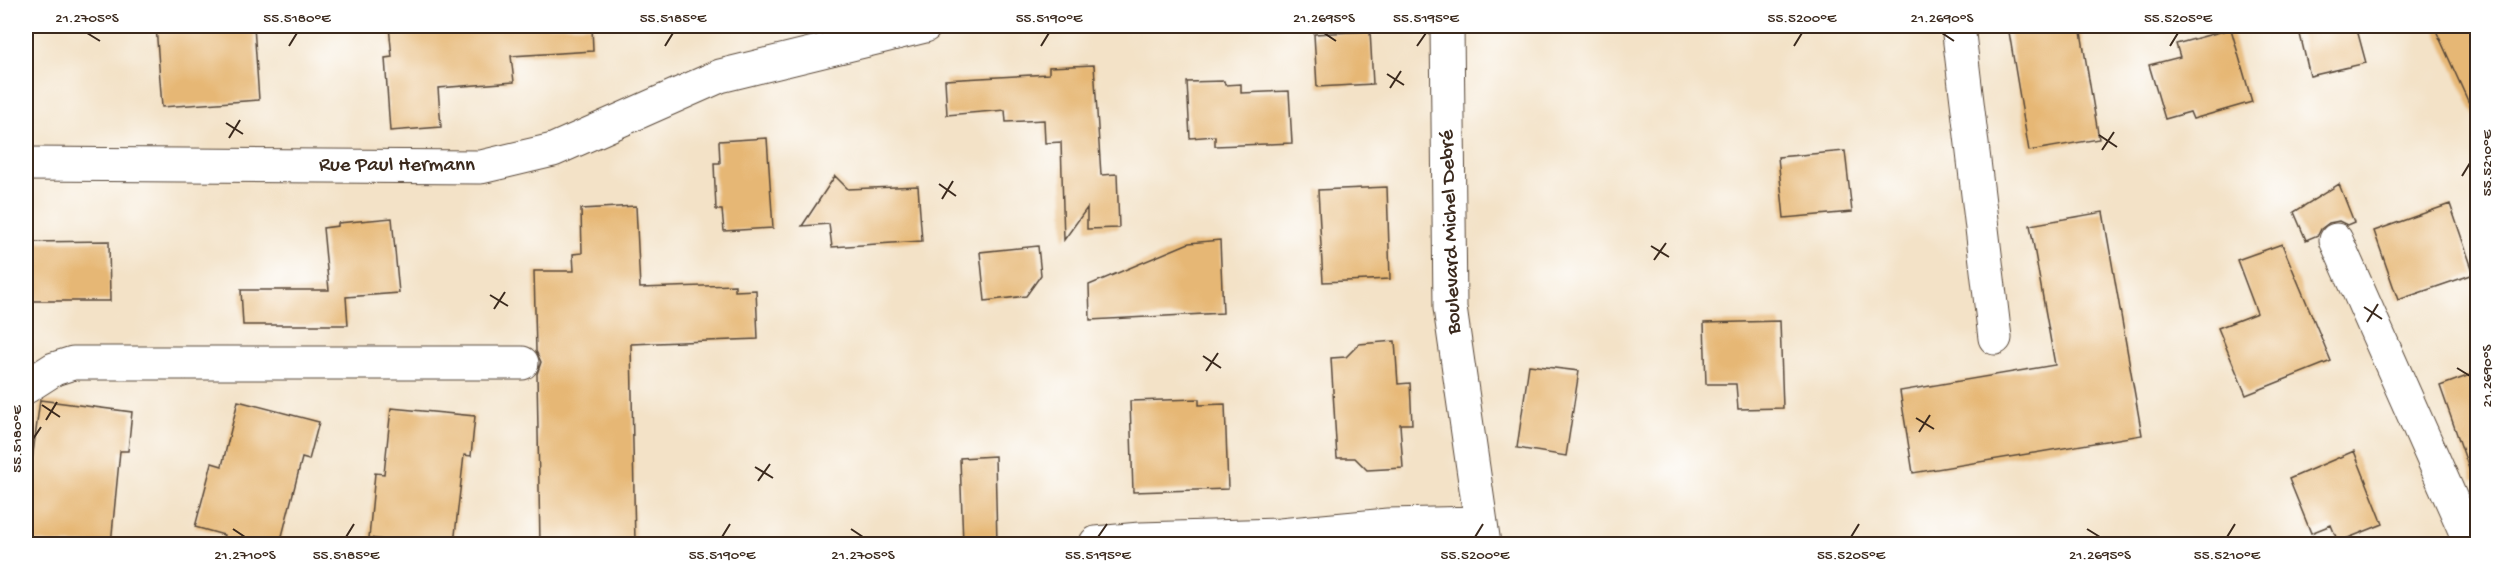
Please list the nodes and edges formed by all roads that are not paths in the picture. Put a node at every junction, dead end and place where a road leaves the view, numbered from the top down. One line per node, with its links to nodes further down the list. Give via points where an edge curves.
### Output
1 (925, 26): 4 (street, Rue Paul Hermann, via 720,76 553,150 482,167)
2 (1447, 26): 9 (street, Boulevard Michel Debré, via 1450,308)
3 (1958, 26): 6 (street)
4 (26, 164)
5 (2336, 240): 11 (street)
6 (1995, 338)
7 (522, 363): 8 (street, via 74,363 54,369)
8 (26, 387)
9 (1482, 534): 10 (street, via 1389,525 1280,535)
10 (1096, 543)
11 (2471, 544)

